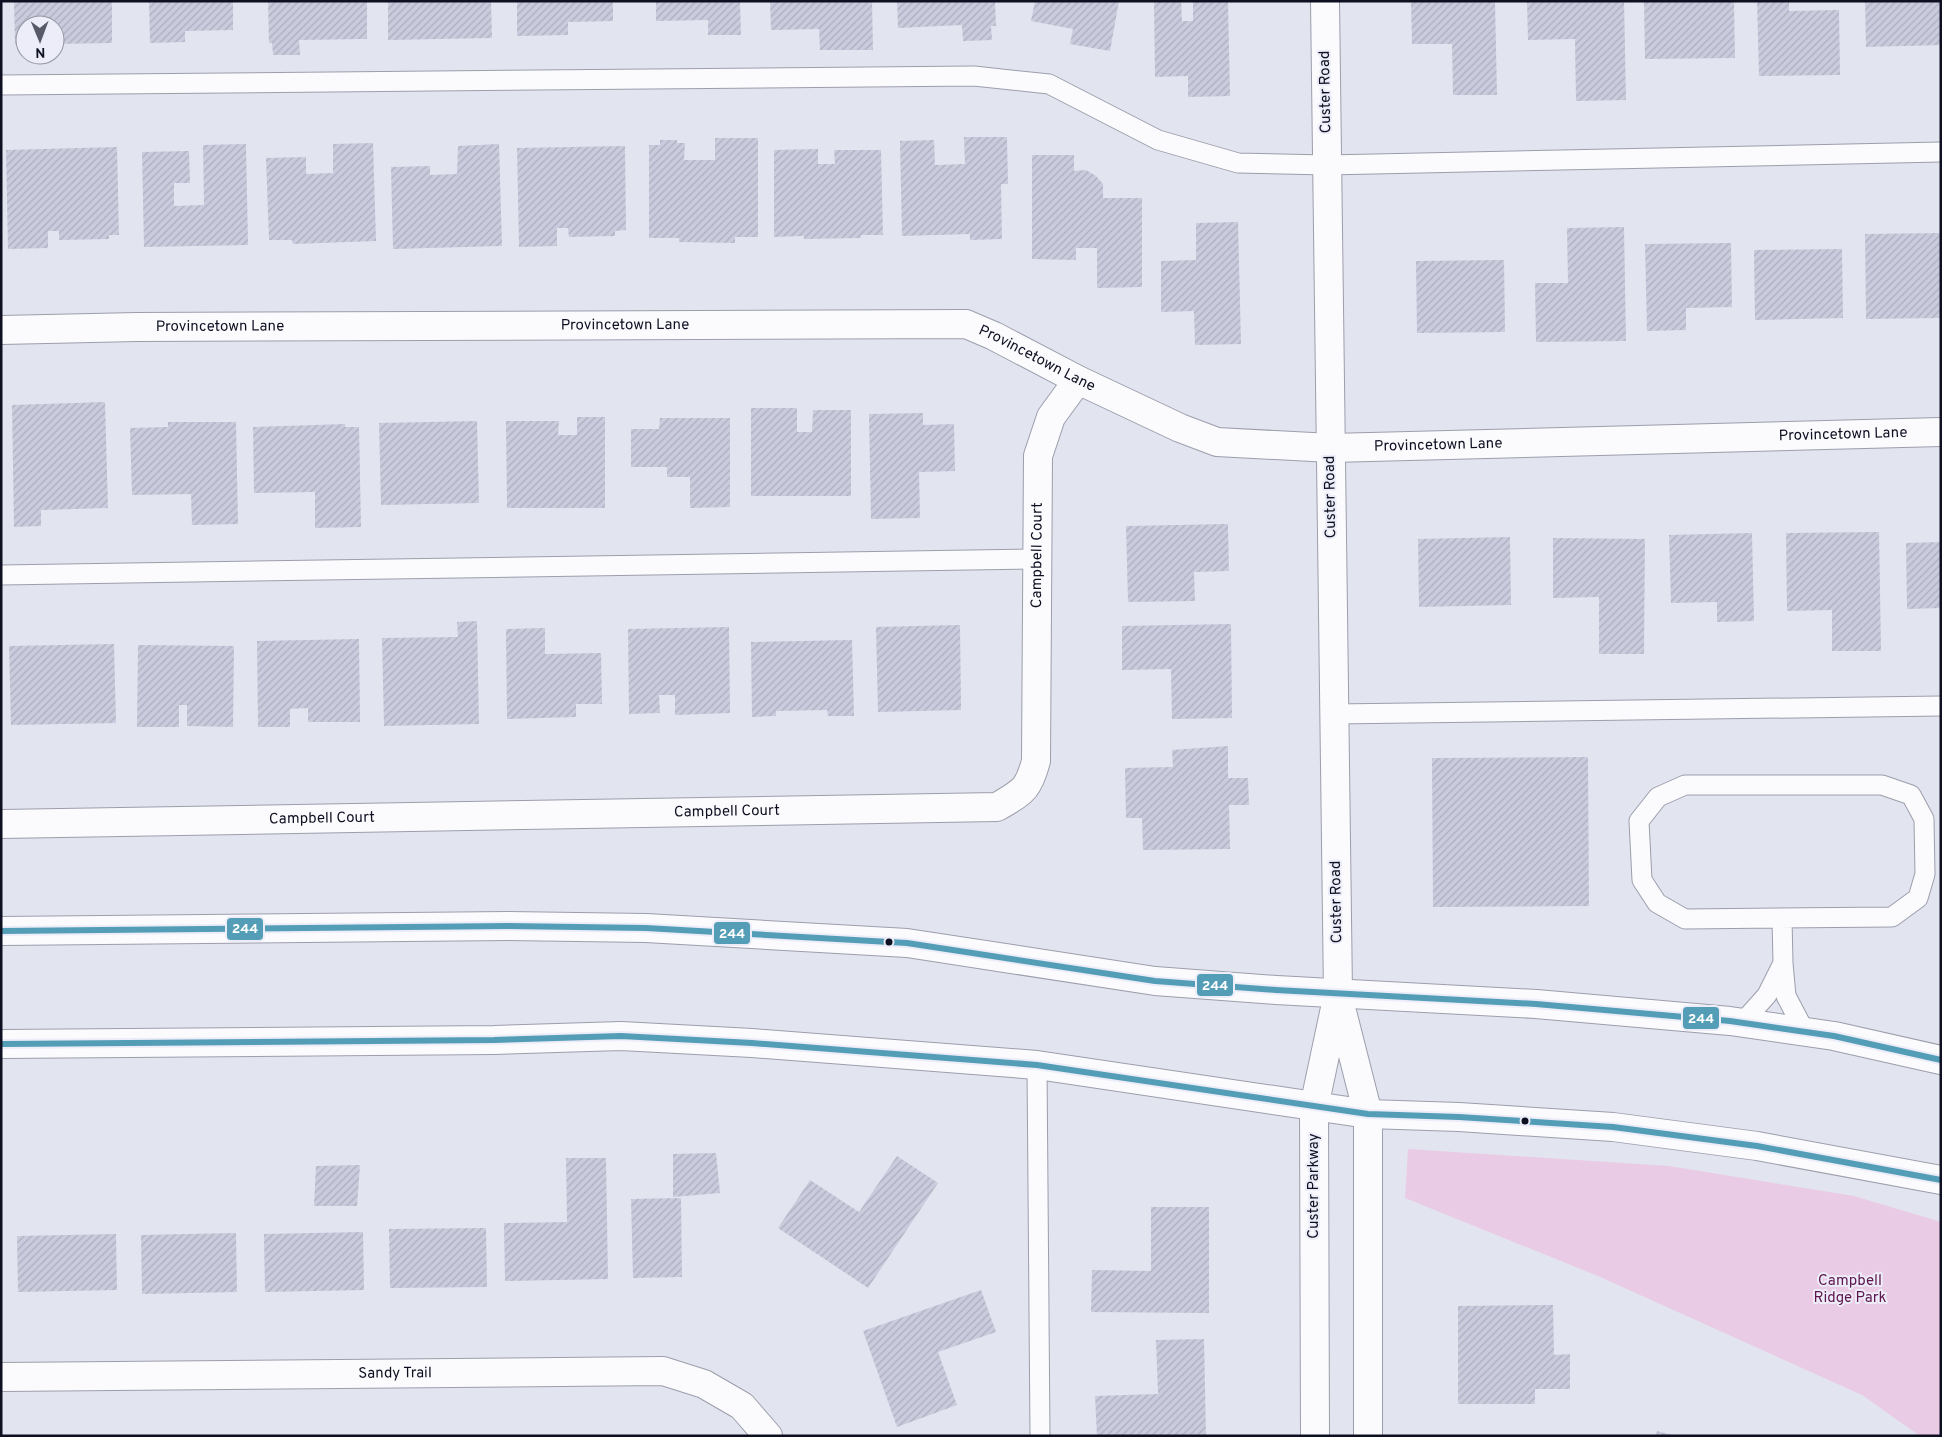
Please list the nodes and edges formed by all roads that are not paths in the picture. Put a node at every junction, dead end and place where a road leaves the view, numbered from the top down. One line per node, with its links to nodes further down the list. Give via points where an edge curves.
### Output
1 (1325, 1): 4 (street, Custer Road)
2 (1, 85): 4 (lane, via 974,76 1049,84 1158,140 1238,163)
3 (1941, 152): 4 (lane)
4 (1327, 165): 8 (street, Custer Road)
5 (1, 330): 6 (street, Provincetown Lane, via 966,324)
6 (1078, 380): 8 (street, Provincetown Lane, via 1217,442); 9 (street, Campbell Court, via 1051,417 1038,456)
7 (1941, 432): 8 (street, Provincetown Lane)
8 (1331, 448): 12 (street, Custer Road)
9 (1036, 559): 10 (lane); 13 (street, Campbell Court, via 1036,761 1024,790 997,807)
10 (1, 576)
11 (1941, 706): 12 (lane)
12 (1334, 714): 17 (street, Custer Road)
13 (1, 824)
14 (1782, 918): 14 (lane, via 1892,917 1918,898 1925,874 1924,819 1911,795 1882,785 1685,785 1658,797 1639,821 1642,880 1658,903 1685,919); 16 (lane)
15 (1, 931): 17 (street, via 508,926 646,928 907,943 1155,981)
16 (1783, 963): 18 (lane, via 1767,995); 19 (lane, via 1786,996)
17 (1338, 994): 18 (street, via 1536,1004); 23 (street, Custer Parkway); 24 (street)
18 (1742, 1023): 19 (street)
19 (1804, 1032): 21 (street)
20 (1, 1044): 22 (street, via 621,1036)
21 (1941, 1060)
22 (1037, 1065): 23 (street); 28 (lane)
23 (1314, 1107): 24 (street); 29 (street, Custer Parkway)
24 (1368, 1114): 25 (street, via 1613,1127 1757,1146); 30 (street)
25 (1941, 1180)
26 (1, 1377): 27 (street, Sandy Trail, via 663,1371 704,1384 742,1406)
27 (768, 1436)
28 (1040, 1436)
29 (1315, 1436)
30 (1368, 1436)

